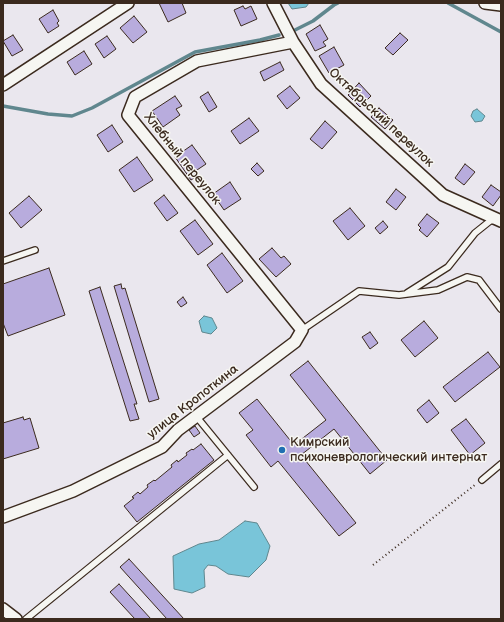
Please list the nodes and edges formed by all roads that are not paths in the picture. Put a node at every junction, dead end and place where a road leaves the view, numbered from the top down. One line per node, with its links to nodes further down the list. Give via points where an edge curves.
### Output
1 (128, 3): 6 (street)
2 (272, 3): 5 (street, Октябрьский переулок)
3 (485, 3): 4 (street)
4 (501, 5)
5 (293, 42): 7 (street, Октябрьский переулок, via 321,84 443,195); 12 (street, Хлебный переулок, via 197,61 135,97 128,115)
6 (3, 84)
7 (499, 220): 10 (lane, via 490,221 475,234 448,267)
8 (35, 250): 9 (lane)
9 (3, 261)
10 (406, 294): 11 (lane, via 438,290 467,277 479,280); 12 (lane, via 359,290)
11 (501, 309)
12 (302, 330): 13 (street, улица Кропоткина, via 295,342)
13 (196, 416): 14 (lane); 18 (street, улица Кропоткина, via 162,446 73,491)
14 (228, 455): 17 (lane); 21 (lane)
15 (501, 464): 16 (lane)
16 (482, 480)
17 (254, 488)
18 (3, 517)
19 (3, 608): 20 (street)
20 (16, 619)
21 (26, 619)

